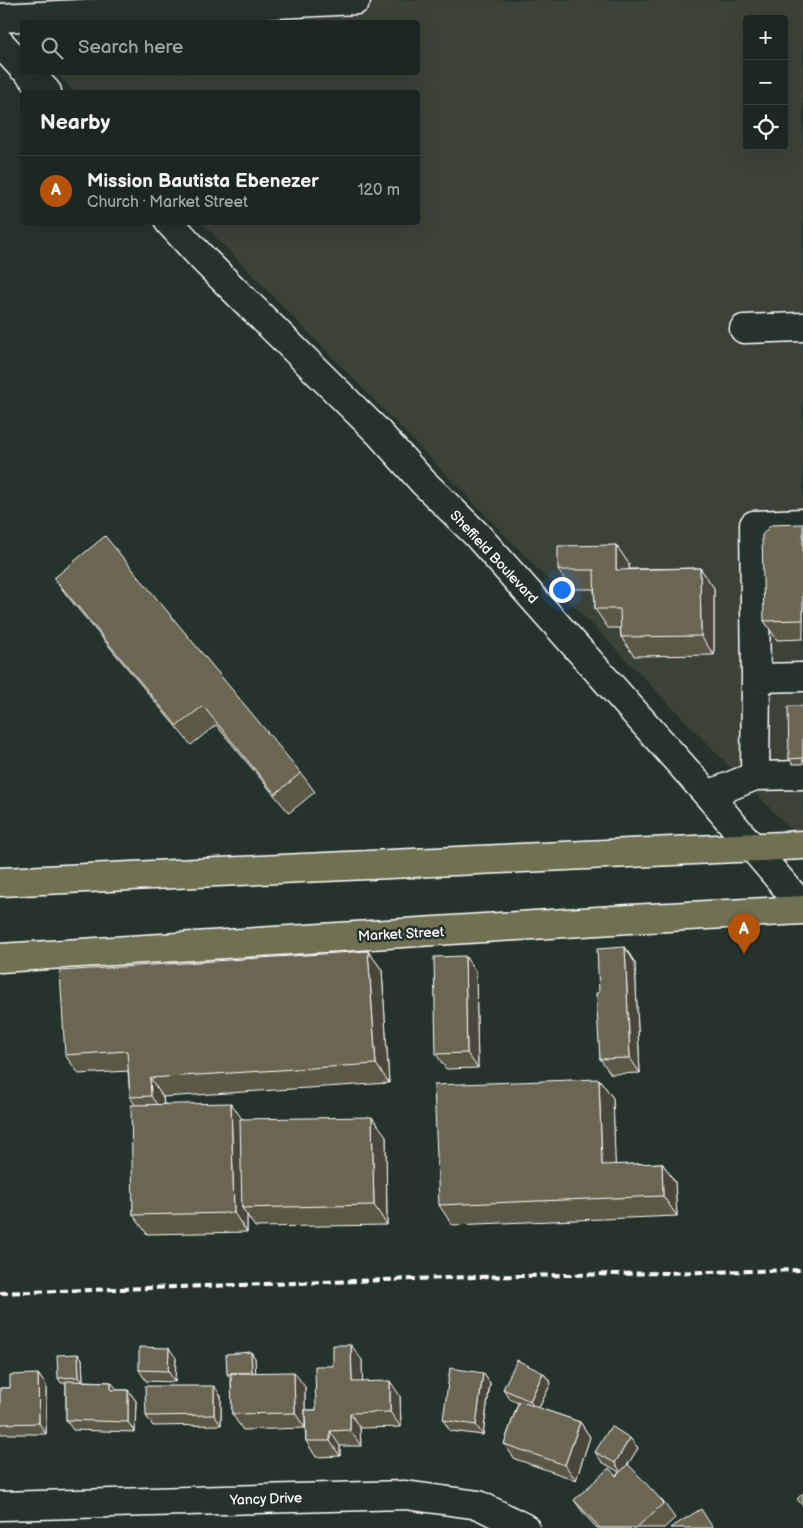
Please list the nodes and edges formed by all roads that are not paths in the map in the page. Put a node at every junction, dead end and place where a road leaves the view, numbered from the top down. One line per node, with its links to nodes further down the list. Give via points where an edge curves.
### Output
1 (356, 0): 2 (street)
2 (0, 18)
3 (0, 43): 4 (street)
4 (20, 65)
5 (31, 75): 6 (street)
6 (45, 90)
7 (172, 225): 15 (street, Sheffield Boulevard, via 477,535)
8 (803, 327): 9 (street)
9 (744, 329)
10 (803, 523): 12 (street, via 754,525)
11 (803, 677): 12 (street)
12 (756, 678): 14 (street)
13 (803, 775): 14 (street)
14 (755, 776): 15 (street)
15 (708, 795): 17 (street, Sheffield Boulevard)
16 (803, 845): 17 (main road)
17 (752, 847): 18 (main road); 19 (street, Sheffield Boulevard)
18 (0, 882)
19 (803, 908): 20 (main road, Market Street)
20 (0, 958)
21 (0, 1506): 22 (street, Yancy Drive, via 406,1495 479,1505)
22 (525, 1528)

